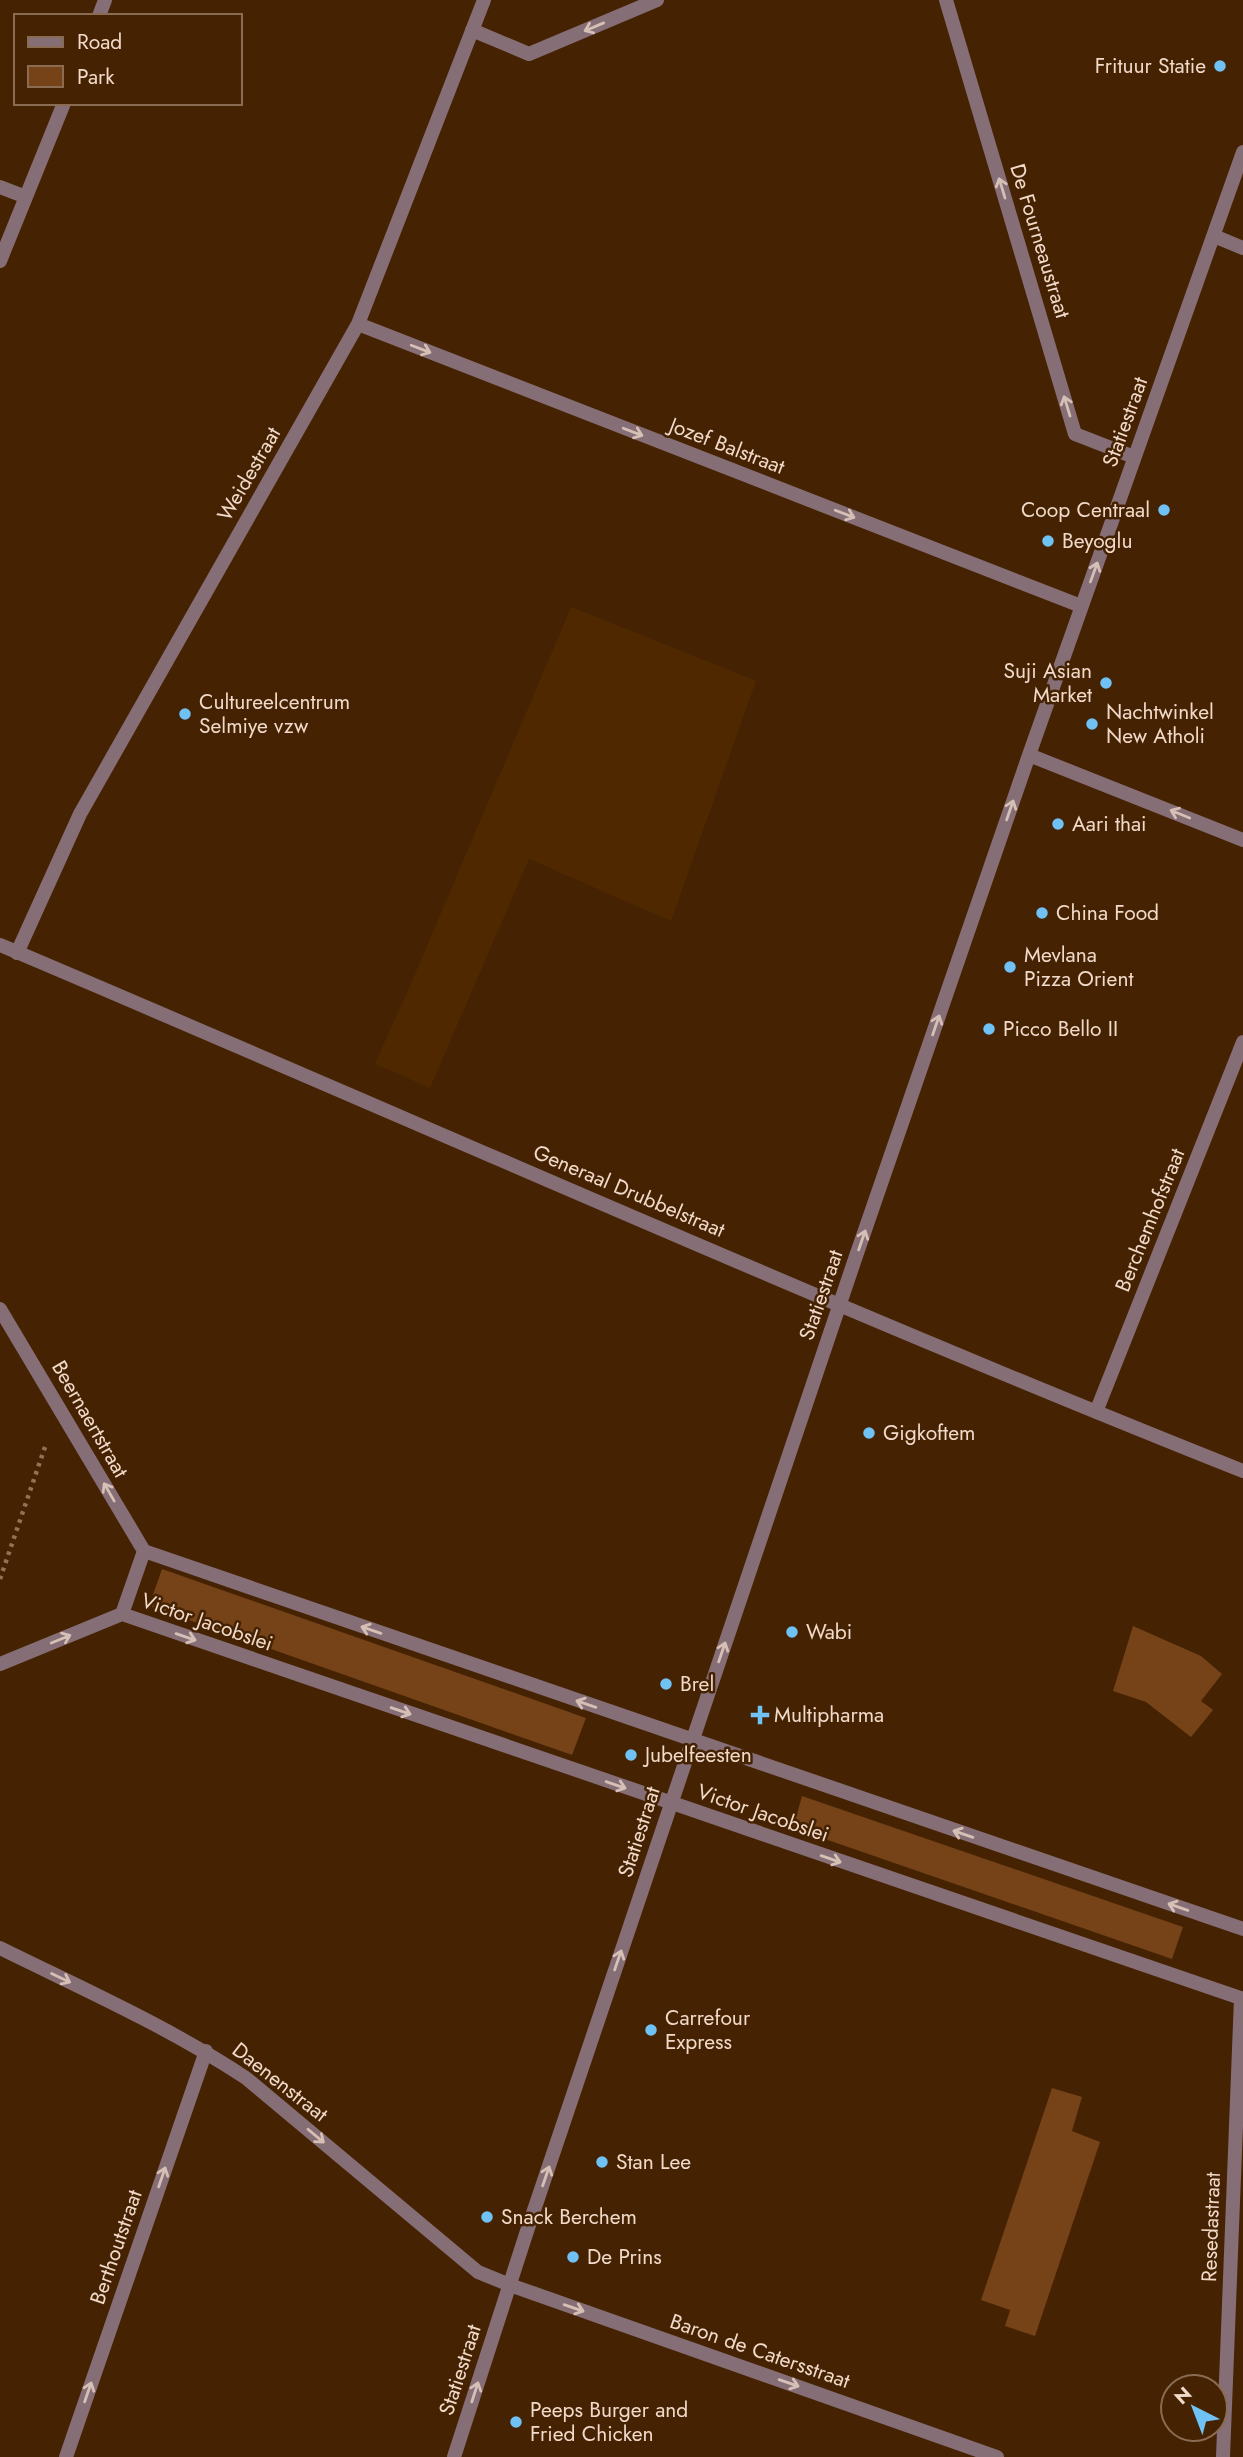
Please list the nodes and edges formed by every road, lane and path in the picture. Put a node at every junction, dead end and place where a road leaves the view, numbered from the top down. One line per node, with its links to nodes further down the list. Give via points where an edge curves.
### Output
1 (484, 0): 4 (street, Weidestraat)
2 (657, 0): 4 (street, one-way to 4, via 529,54)
3 (946, 0): 13 (street, De Fourneaustraat, one-way to 3, via 1075,434)
4 (472, 30): 12 (street, Weidestraat)
5 (63, 105): 8 (street)
6 (1243, 152): 9 (street, Statiestraat)
7 (0, 187): 8 (street)
8 (26, 197): 11 (street)
9 (1214, 236): 10 (street); 13 (street, Statiestraat)
10 (1243, 248)
11 (0, 261)
12 (358, 324): 14 (street, Jozef Balstraat, one-way to 14); 18 (street, Weidestraat, via 80,814)
13 (1134, 457): 14 (street, Statiestraat, one-way to 13)
14 (1081, 606): 15 (street, Statiestraat)
15 (1029, 755): 16 (street, one-way to 15); 20 (street, Statiestraat, one-way to 15)
16 (1243, 840)
17 (0, 945): 18 (street, Generaal Drubbelstraat)
18 (17, 953): 20 (street, Generaal Drubbelstraat)
19 (1243, 1042): 23 (street, Berchemhofstraat)
20 (840, 1304): 23 (street, Generaal Drubbelstraat); 29 (street, Statiestraat, one-way to 20)
21 (0, 1309): 22 (street, Beernaertstraat)
22 (59, 1407): 25 (street, Beernaertstraat, one-way to 22); 26 (path)
23 (1096, 1412): 24 (street, Generaal Drubbelstraat)
24 (1243, 1471)
25 (144, 1551): 27 (street, Victor Jacobslei); 29 (street, one-way to 25)
26 (0, 1579)
27 (122, 1614): 28 (street, one-way to 27); 30 (street, Victor Jacobslei, one-way to 30)
28 (0, 1664)
29 (691, 1741): 30 (street, Statiestraat); 31 (street, one-way to 29)
30 (671, 1804): 33 (street, Victor Jacobslei, one-way to 33); 35 (street, Statiestraat, one-way to 30)
31 (1243, 1929)
32 (0, 1948): 34 (street, Daenenstraat, one-way to 34)
33 (1242, 1999): 39 (street, Resedastraat)
34 (206, 2051): 35 (street, Daenenstraat, one-way to 35, via 246,2078 478,2272); 36 (street, Berthoutstraat, one-way to 34)
35 (510, 2285): 37 (street, Statiestraat, one-way to 35); 38 (street, Baron de Catersstraat, one-way to 38)
36 (66, 2457)
37 (454, 2457)
38 (997, 2457)
39 (1223, 2457)

